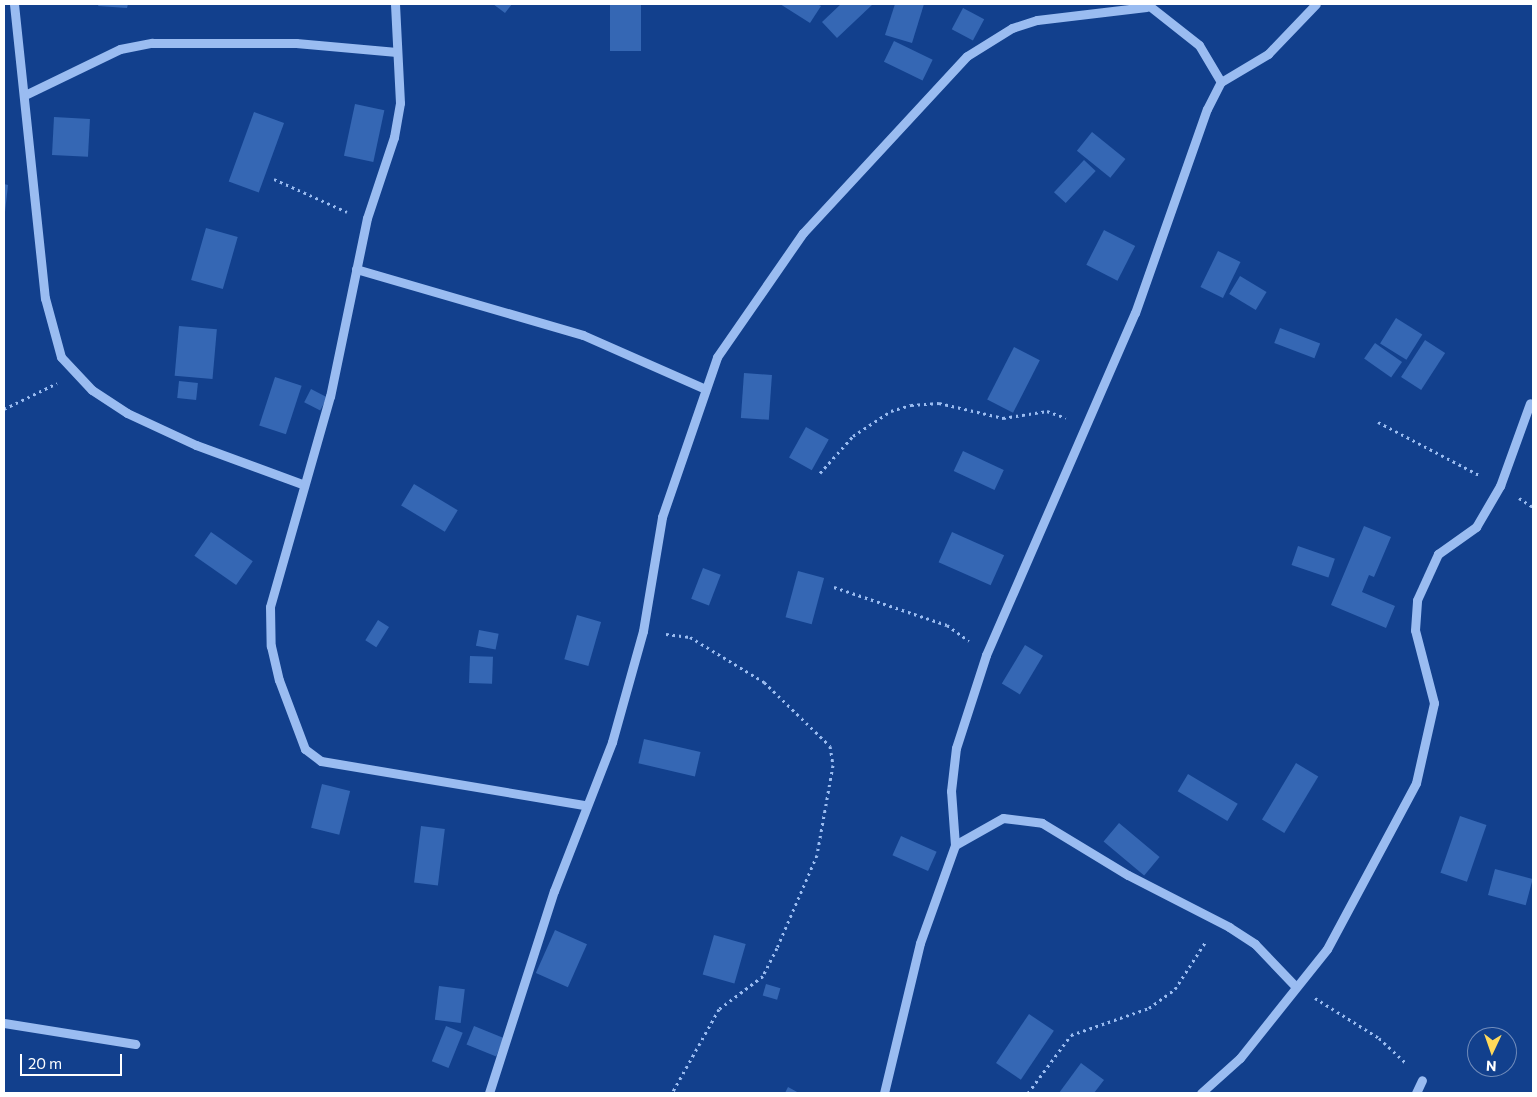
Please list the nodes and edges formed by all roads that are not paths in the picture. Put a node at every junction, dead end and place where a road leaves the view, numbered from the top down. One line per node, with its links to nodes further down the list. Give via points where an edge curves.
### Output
1 (14, 4): 7 (street)
2 (395, 4): 5 (street)
3 (1316, 4): 6 (street, via 1268,54)
4 (1147, 5): 6 (street, via 1178,24 1200,45); 9 (street, via 1037,20 1012,28 966,56 803,233 745,311)
5 (397, 52): 7 (street, via 296,43 152,43 120,50); 8 (street, via 400,103 394,138 367,218)
6 (1221, 82): 13 (street, via 1207,109 1135,313 986,656 956,748 951,791)
7 (27, 94): 11 (street, via 28,144 45,298 61,357 73,373 127,413 196,445)
8 (356, 269): 9 (street, via 565,329); 11 (street, via 330,396)
9 (703, 388): 12 (street, via 662,517 643,631 612,742)
10 (1530, 402): 14 (street, via 1500,486 1476,526 1438,554 1426,574 1417,600 1415,630 1434,703 1416,783 1327,948)
11 (302, 484): 12 (street, via 270,607 269,628 285,702 305,749 321,761 348,769)
12 (585, 805): 18 (street)
13 (955, 845): 14 (street, via 1003,818 1042,823 1128,875 1220,922 1255,944); 19 (street, via 920,943)
14 (1296, 986): 20 (street, via 1240,1058)
15 (4, 1023): 16 (street)
16 (135, 1044)
17 (1422, 1080): 21 (street)
18 (489, 1093)
19 (884, 1093)
20 (1201, 1093)
21 (1416, 1093)

